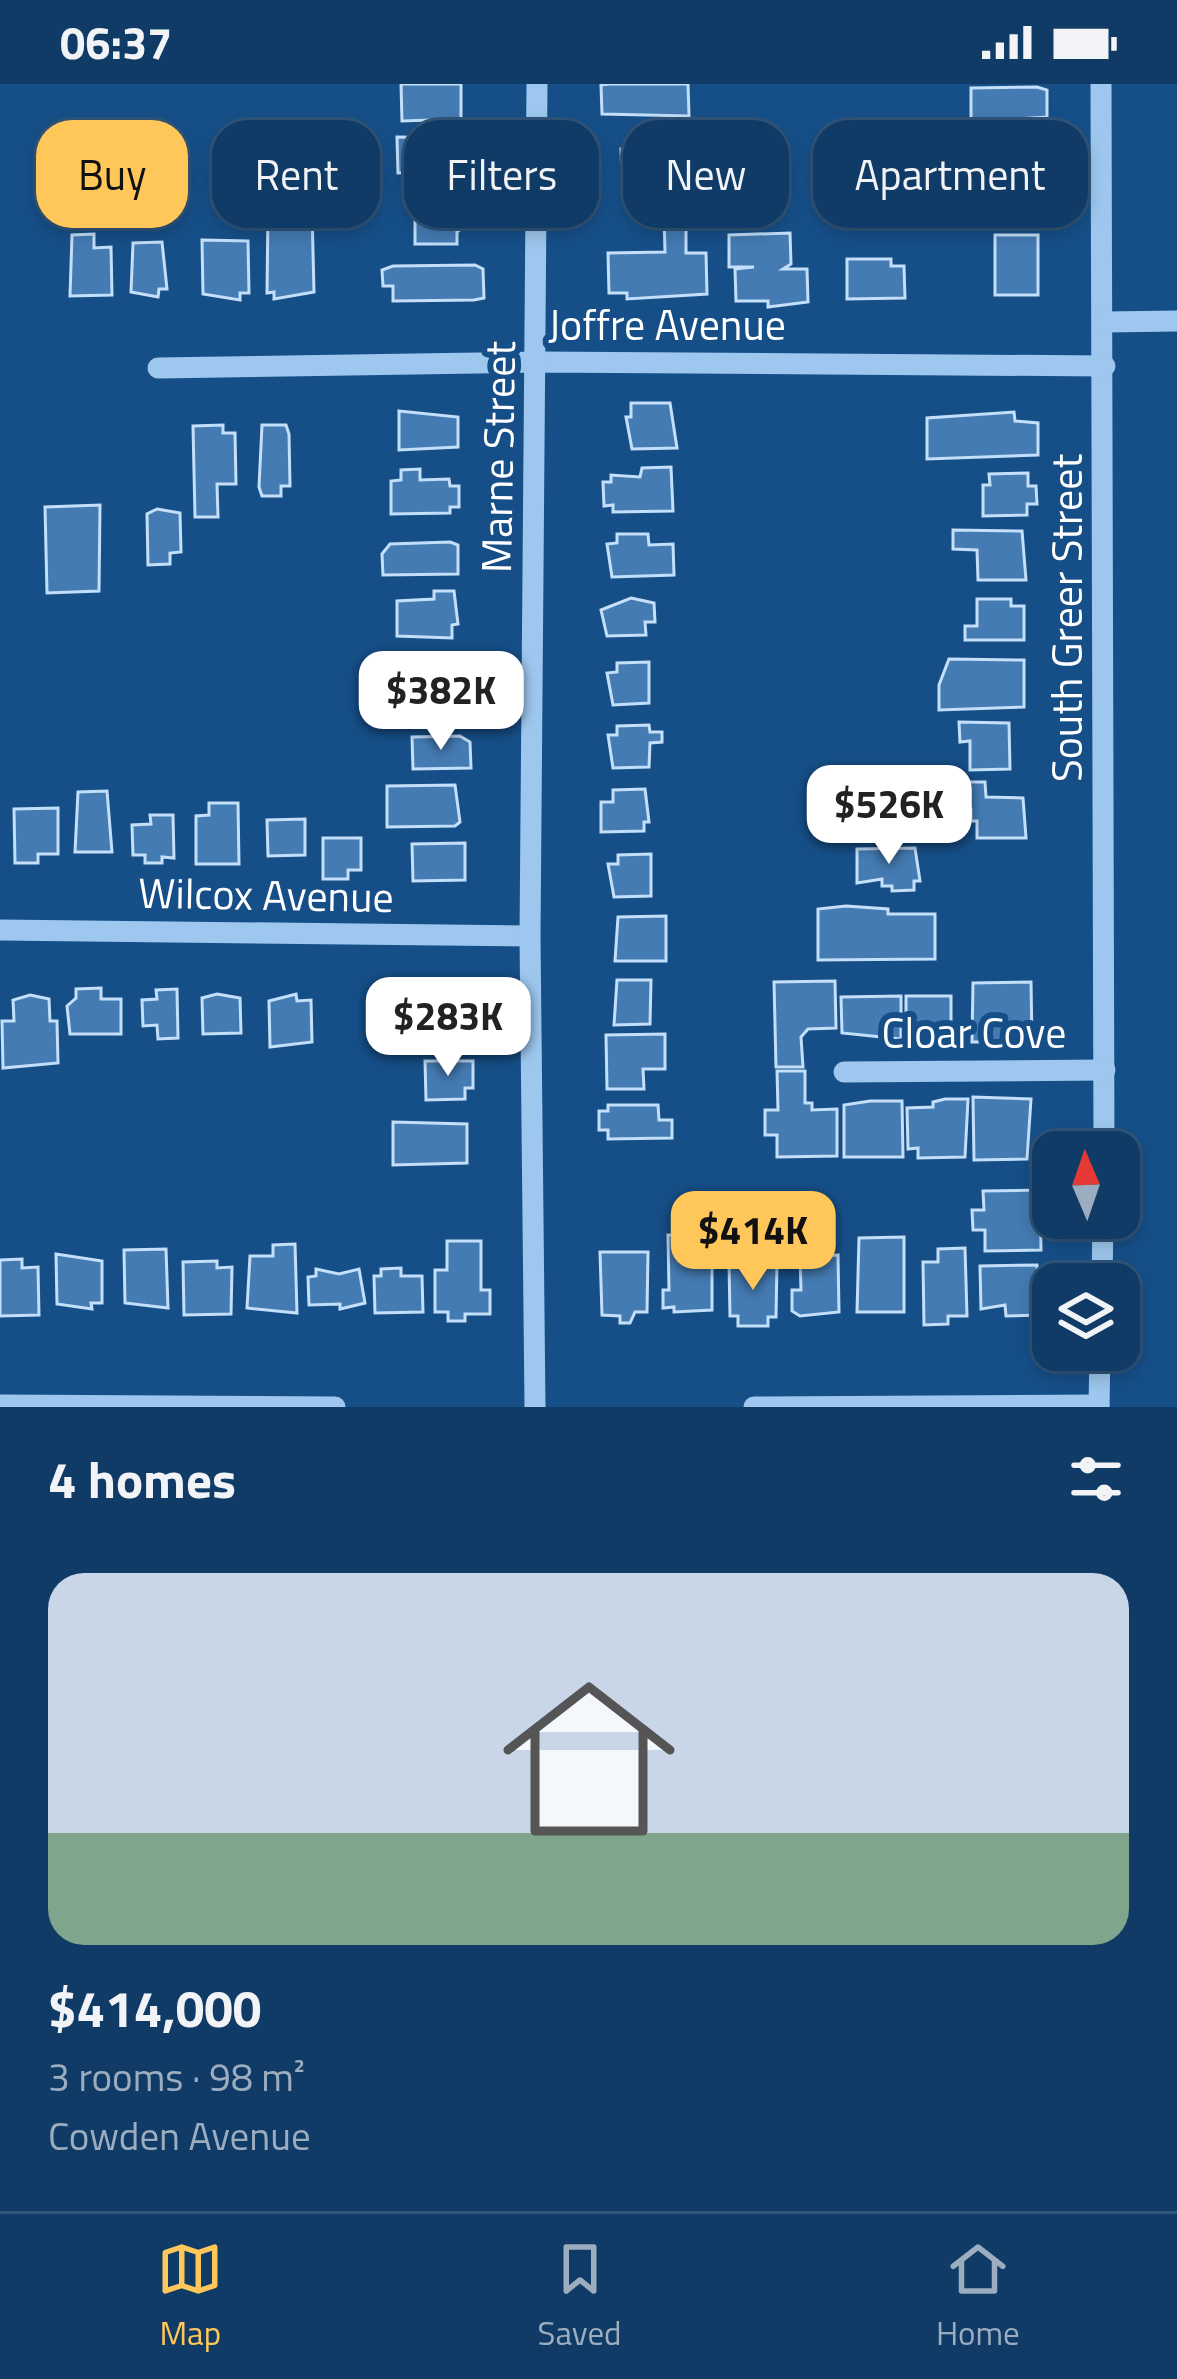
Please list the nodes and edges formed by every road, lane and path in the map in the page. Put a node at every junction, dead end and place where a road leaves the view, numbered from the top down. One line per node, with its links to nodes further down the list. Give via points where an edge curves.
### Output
1 (537, 84): 5 (street, Marne Street)
2 (1101, 84): 4 (street, South Greer Street)
3 (1177, 320): 4 (street)
4 (1105, 322): 6 (street, South Greer Street)
5 (538, 362): 6 (street, Joffre Avenue); 7 (street, Joffre Avenue); 9 (street, Marne Street)
6 (1105, 366): 10 (street, South Greer Street)
7 (158, 368)
8 (0, 930): 9 (street, Wilcox Avenue)
9 (530, 936): 17 (street, Marne Street)
10 (1106, 1070): 11 (street, Cloar Cove); 12 (street, South Greer Street)
11 (844, 1072)
12 (1105, 1131)
13 (1100, 1371): 15 (street)
14 (0, 1405): 16 (street)
15 (1100, 1406): 18 (street)
16 (335, 1407)
17 (536, 1407)
18 (754, 1407)

